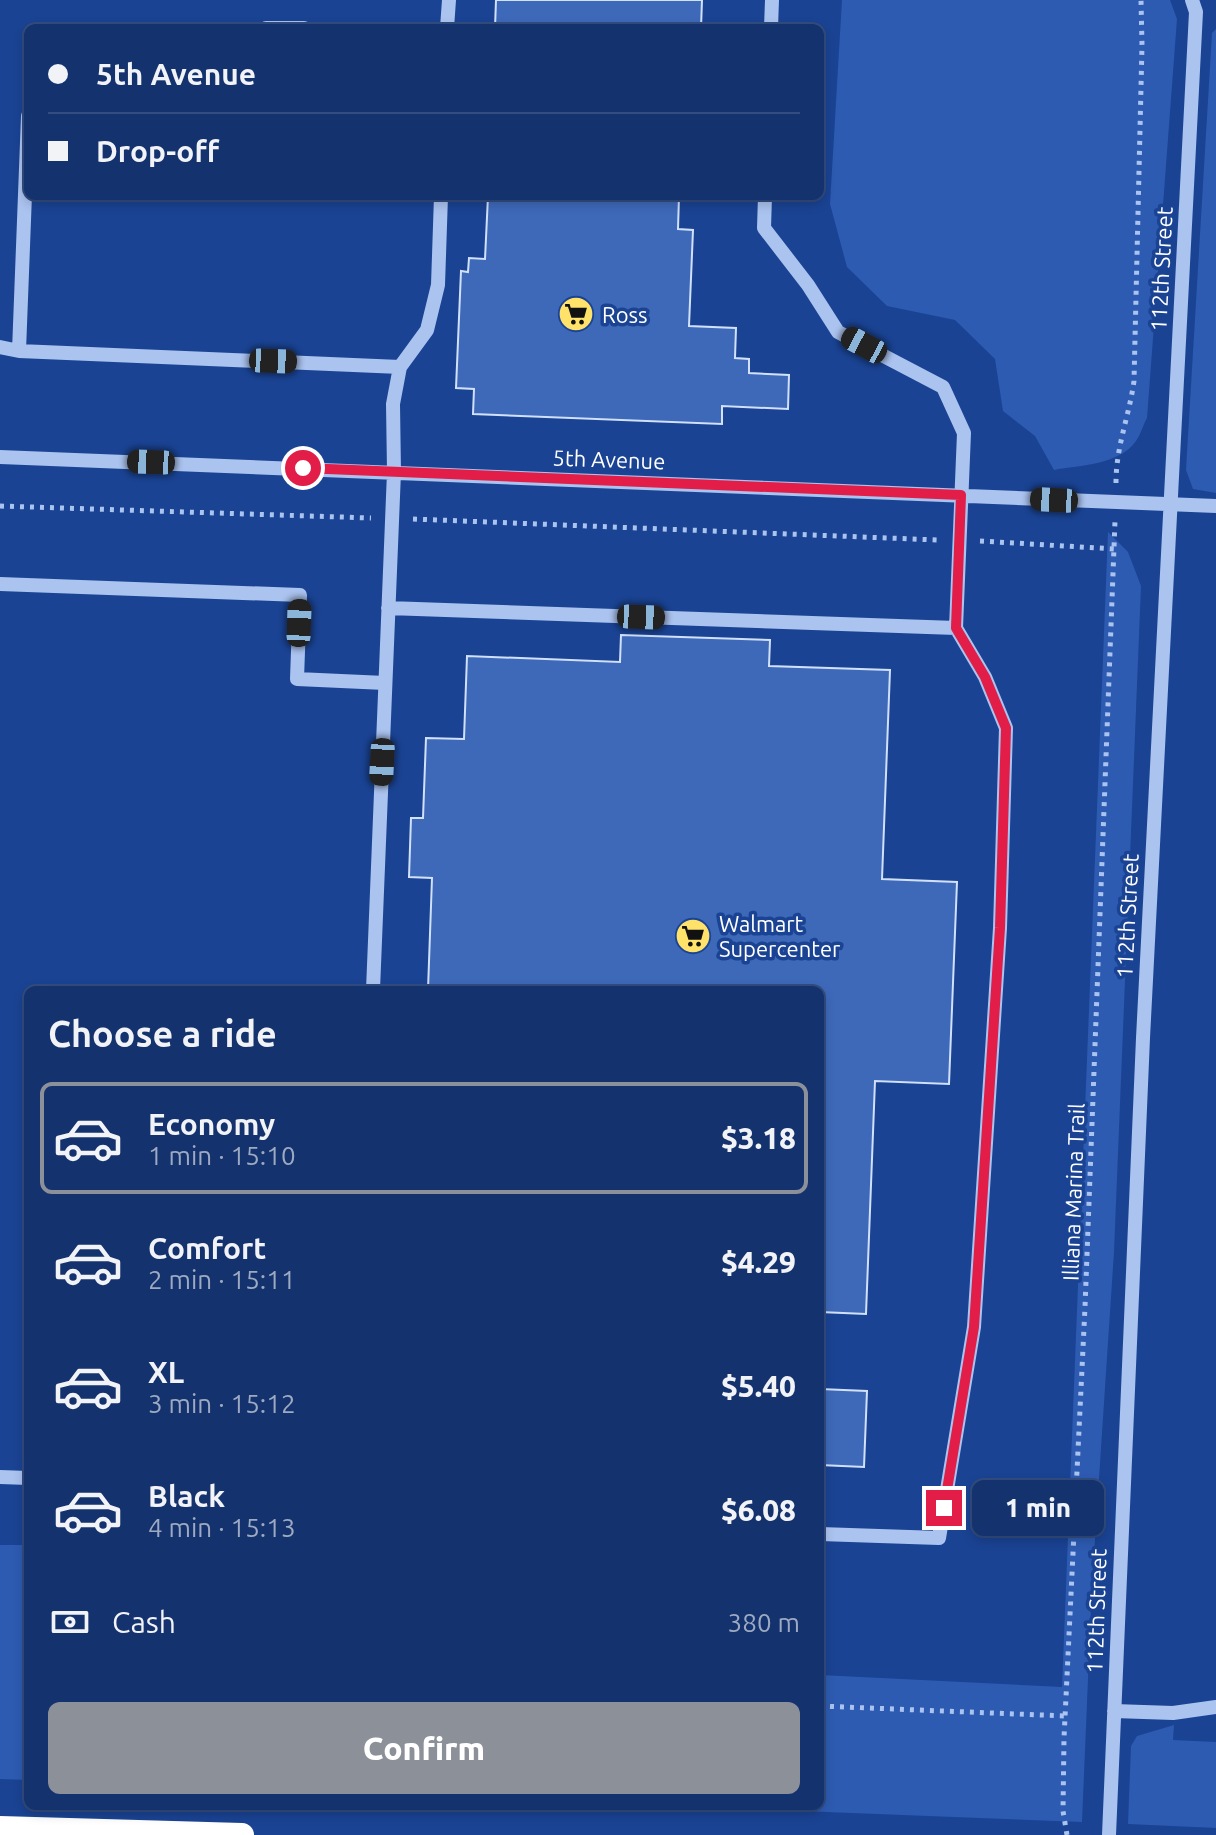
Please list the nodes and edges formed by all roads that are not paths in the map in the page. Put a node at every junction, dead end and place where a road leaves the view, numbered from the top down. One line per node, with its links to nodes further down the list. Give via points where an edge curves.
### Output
1 (449, 0): 4 (street)
2 (772, 0): 5 (street)
3 (1192, 0): 15 (street, 112th Street, via 1196,12)
4 (447, 24)
5 (771, 24)
6 (25, 200): 10 (street)
7 (441, 200): 11 (street, via 438,285 431,315 427,330)
8 (765, 200): 14 (street, via 764,228 838,332 943,387 964,433)
9 (0, 347): 10 (street)
10 (19, 351): 11 (street)
11 (400, 367): 13 (street, via 393,404)
12 (0, 457): 13 (street, 5th Avenue)
13 (394, 472): 14 (street, 5th Avenue); 18 (street)
14 (961, 495): 15 (street, 5th Avenue); 19 (street)
15 (1170, 504): 16 (street, 5th Avenue); 26 (street, 112th Street)
16 (1216, 506)
17 (0, 584): 20 (street, via 300,595 297,679)
18 (388, 608): 19 (street); 20 (street)
19 (956, 628): 24 (street, via 985,677 1006,728 1000,928 974,1327 939,1538)
20 (385, 683): 21 (street)
21 (373, 986)
22 (0, 1477): 23 (street)
23 (24, 1478)
24 (824, 1534)
25 (1216, 1707): 26 (street, via 1173,1713)
26 (1114, 1711): 29 (street, 112th Street)
27 (0, 1826): 28 (highway)
28 (242, 1835)
29 (1109, 1835)

